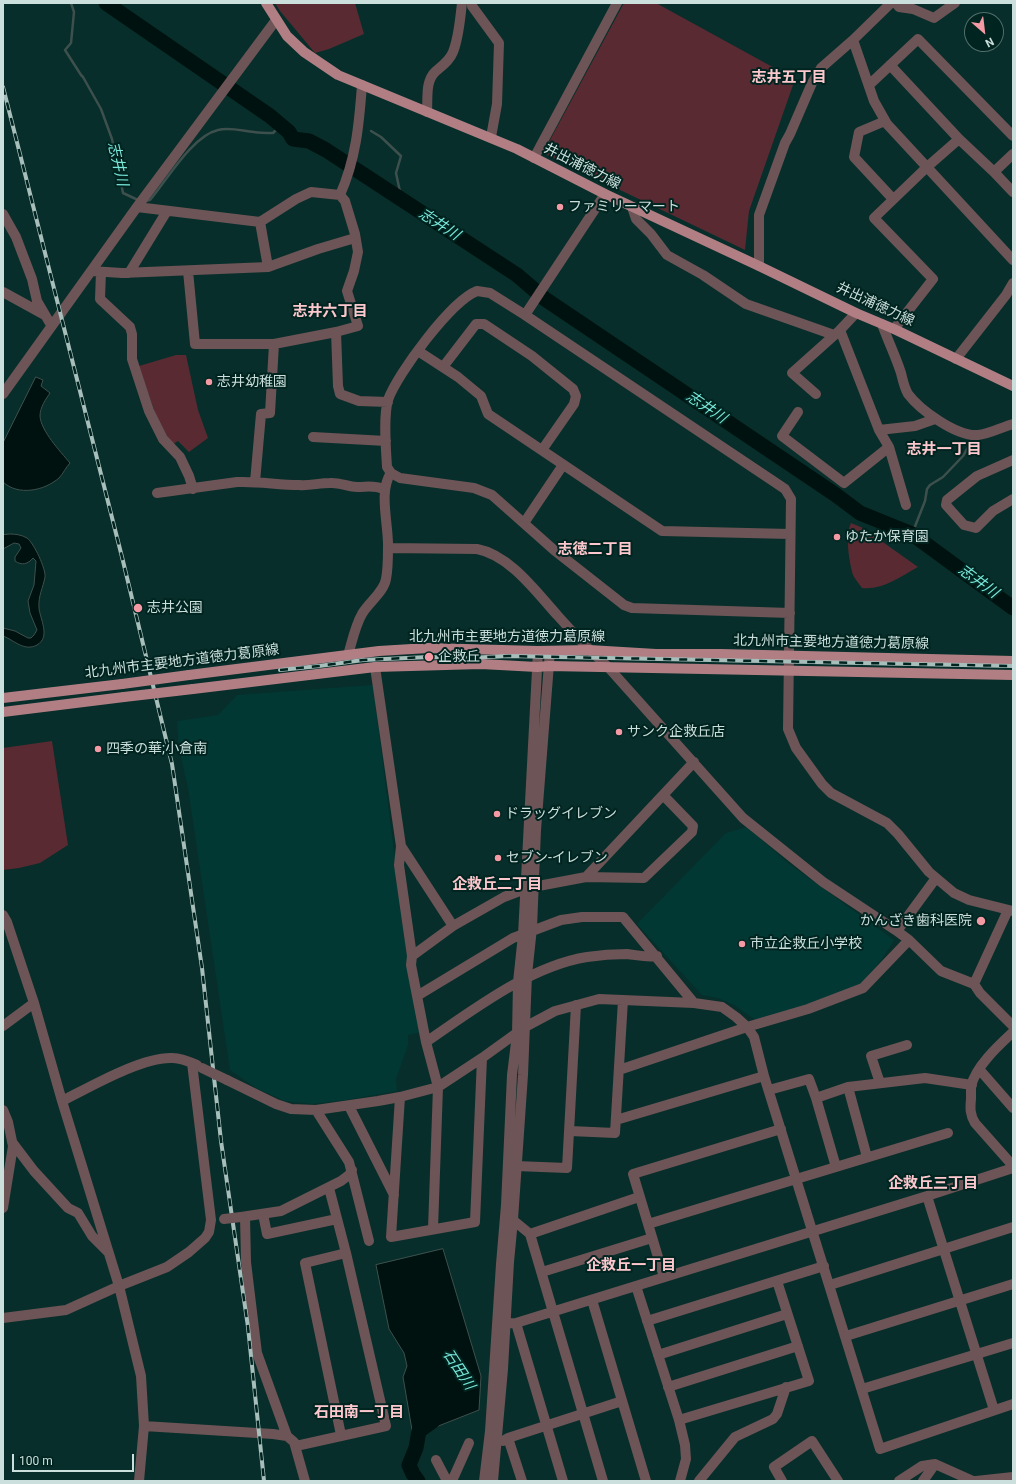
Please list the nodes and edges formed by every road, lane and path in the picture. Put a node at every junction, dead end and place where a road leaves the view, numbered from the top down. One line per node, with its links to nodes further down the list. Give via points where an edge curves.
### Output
1 (266, 3): 8 (main road, 井出浦徳力線)
2 (462, 3): 13 (street, via 453,53 428,82)
3 (472, 3): 16 (street, via 499,43 497,104)
4 (617, 3): 19 (street)
5 (890, 3): 9 (street)
6 (896, 3): 7 (street, via 899,7 913,9 934,18)
7 (955, 3)
8 (276, 20): 11 (main road, 井出浦徳力線, via 304,52 338,75); 26 (street)
9 (853, 40): 12 (street); 33 (street, via 821,68 785,143 759,215)
10 (890, 65): 12 (street); 15 (street, via 918,39); 17 (street)
11 (362, 85): 13 (main road, 井出浦徳力線); 24 (street, via 356,145 349,176)
12 (869, 85): 14 (street)
13 (427, 112): 16 (main road, 井出浦徳力線)
14 (885, 121): 20 (street); 25 (street, via 859,132 854,157)
15 (1013, 136)
16 (491, 137): 19 (main road, 井出浦徳力線)
17 (959, 139): 20 (street); 21 (street)
18 (1013, 154): 21 (street)
19 (534, 158): 23 (main road, 井出浦徳力線)
20 (926, 167): 25 (street); 32 (street)
21 (994, 172): 22 (street)
22 (1013, 192)
23 (604, 194): 27 (main road, 井出浦徳力線); 43 (street)
24 (340, 195): 30 (street, via 310,192 296,198); 31 (street, via 345,201)
25 (893, 199): 46 (street, via 874,218 933,279)
26 (137, 207): 28 (street); 35 (street)
27 (632, 207): 33 (main road, 井出浦徳力線); 48 (street, via 636,219 667,255 746,304)
28 (167, 211): 30 (street); 37 (street)
29 (3, 214): 42 (street, via 16,237 32,279 37,301)
30 (260, 222): 34 (street)
31 (355, 238): 34 (street); 47 (street, via 358,252 347,291 358,326)
32 (1013, 260)
33 (759, 266): 41 (main road, 井出浦徳力線)
34 (268, 267): 36 (street)
35 (96, 271): 37 (street); 45 (street); 69 (street, via 100,299 130,327 132,360 149,411 163,439 180,457)
36 (188, 271): 37 (street); 49 (street, via 195,344)
37 (129, 273)
38 (1013, 283): 40 (street)
39 (3, 292): 42 (street)
40 (1009, 298): 51 (street)
41 (856, 313): 44 (main road, 井出浦徳力線); 48 (street)
42 (44, 314): 45 (street)
43 (525, 315): 50 (street, via 490,293 477,291 466,296 450,312); 75 (street, via 785,489 790,499)
44 (882, 324): 46 (main road, 井出浦徳力線); 58 (street, via 908,394)
45 (51, 326): 54 (street)
46 (894, 329): 51 (main road, 井出浦徳力線)
47 (336, 332): 49 (street); 56 (street, via 340,394 359,401)
48 (837, 332): 55 (street, via 792,373); 60 (street)
49 (274, 344): 68 (street, via 270,413 261,414)
50 (418, 351): 52 (street); 56 (street, via 395,384)
51 (956, 359): 53 (main road, 井出浦徳力線)
52 (443, 367): 64 (street, via 481,396 488,414); 64 (street, via 476,324 484,324 532,356 573,389 576,396 574,404)
53 (1013, 386)
54 (3, 394)
55 (816, 394)
56 (388, 402): 62 (street)
57 (798, 412): 63 (street, via 782,436 844,483)
58 (935, 419): 59 (street, via 959,432 972,435); 60 (street, via 915,426)
59 (1013, 424)
60 (879, 430): 63 (street)
61 (313, 437): 62 (street)
62 (386, 441): 67 (street, via 387,467)
63 (889, 447): 73 (street)
64 (542, 450): 66 (street)
65 (1013, 460): 72 (street, via 977,476 947,500 946,505 964,525 976,528 993,511)
66 (563, 465): 74 (street); 75 (street, via 662,531)
67 (391, 473): 70 (street, via 386,479); 74 (street, via 400,478 483,491 492,495)
68 (255, 482): 69 (street, via 237,482); 70 (street, via 299,485 329,483 358,487 375,486)
69 (194, 489): 71 (street)
70 (384, 489): 76 (street)
71 (157, 493)
72 (1013, 499)
73 (906, 504)
74 (524, 523): 77 (street, via 616,599 632,608)
75 (790, 534): 77 (street)
76 (388, 548): 78 (street, via 469,548 491,553 508,564 527,582); 81 (street, via 386,580 360,616)
77 (790, 613): 82 (street)
78 (589, 650): 80 (main road, 北九州市主要地方道徳力葛原線); 82 (main road, 北九州市主要地方道徳力葛原線); 87 (street)
79 (538, 651): 80 (main road, 北九州市主要地方道徳力葛原線); 81 (main road, 北九州市主要地方道徳力葛原線, via 428,648); 86 (street)
80 (550, 651): 84 (street)
81 (348, 655): 90 (main road, 北九州市主要地方道徳力葛原線, bridge)
82 (789, 656): 83 (main road, 北九州市主要地方道徳力葛原線); 88 (street)
83 (1013, 661)
84 (549, 666): 86 (main road, 北九州市主要地方道徳力葛原線); 87 (main road, 北九州市主要地方道徳力葛原線); 97 (street)
85 (375, 667): 86 (main road, 北九州市主要地方道徳力葛原線, via 481,664); 91 (main road, 北九州市主要地方道徳力葛原線, bridge); 94 (street)
86 (537, 667): 97 (street)
87 (608, 667): 88 (main road, 北九州市主要地方道徳力葛原線); 92 (street)
88 (790, 670): 89 (main road, 北九州市主要地方道徳力葛原線); 96 (street, via 788,729 796,748 831,793 887,823)
89 (1013, 675)
90 (3, 698)
91 (3, 712)
92 (694, 762): 93 (street); 101 (street, via 743,818 823,882)
93 (663, 795): 95 (street); 95 (street, via 691,823 692,832 644,878)
94 (401, 846): 100 (street); 104 (street, via 399,865)
95 (586, 877): 97 (street)
96 (936, 878): 98 (street, via 954,893); 101 (street)
97 (529, 888): 100 (street, via 504,897); 102 (street)
98 (1011, 911): 107 (street)
99 (3, 915): 110 (street)
100 (453, 926): 104 (street)
101 (897, 931): 103 (street)
102 (527, 933): 105 (street, via 561,920 624,917); 106 (street); 108 (street, via 513,938)
103 (909, 940): 107 (street, via 941,971); 116 (street, via 863,988 808,1010)
104 (412, 956): 108 (street, via 411,965)
105 (657, 956): 106 (street, via 604,954 585,957 564,962); 111 (street)
106 (522, 980): 115 (street); 118 (street); 119 (street)
107 (974, 984): 114 (street)
108 (417, 996): 119 (street)
109 (623, 1000): 111 (street); 112 (street, via 600,999); 124 (street)
110 (34, 1003): 113 (street); 133 (street)
111 (694, 1003): 116 (street, via 722,1008)
112 (576, 1004): 115 (street, via 555,1010); 140 (street)
113 (3, 1026)
114 (1013, 1026)
115 (525, 1027): 118 (street); 144 (street)
116 (747, 1027): 124 (street); 125 (street, via 754,1038)
117 (1013, 1032): 123 (street)
118 (517, 1034): 121 (street); 183 (street, via 512,1075 506,1205)
119 (426, 1042): 128 (street)
120 (907, 1045): 126 (street, via 872,1056)
121 (482, 1058): 128 (street); 161 (street, via 475,1222)
122 (192, 1063): 133 (street, via 172,1058 146,1062); 137 (street, bridge, via 276,1104 291,1109); 157 (street)
123 (979, 1069): 127 (street); 135 (street)
124 (619, 1070): 138 (street)
125 (764, 1076): 130 (street); 138 (street)
126 (880, 1083): 127 (street, via 926,1078); 129 (street)
127 (972, 1085): 146 (street, via 970,1105 973,1119)
128 (438, 1087): 131 (street); 161 (street)
129 (848, 1087): 132 (street); 143 (street)
130 (769, 1090): 132 (street, via 809,1079); 139 (street)
131 (400, 1097): 134 (street); 150 (street)
132 (816, 1098): 145 (street)
133 (62, 1101): 168 (street)
134 (349, 1106): 137 (street); 150 (street)
135 (1013, 1108)
136 (3, 1110): 142 (street)
137 (316, 1110): 147 (street)
138 (616, 1120): 140 (street, via 615,1133)
139 (781, 1129): 148 (street); 152 (street, via 633,1174)
140 (570, 1131): 144 (street, via 567,1168)
141 (948, 1133): 143 (street)
142 (12, 1142): 153 (street); 168 (street, via 68,1208 78,1213 92,1236)
143 (867, 1157): 145 (street)
144 (516, 1166): 158 (street)
145 (836, 1167): 148 (street)
146 (1013, 1167): 151 (street)
147 (352, 1170): 149 (street, via 349,1175); 165 (street)
148 (797, 1179): 159 (street); 162 (street)
149 (329, 1188): 154 (street, via 281,1211); 156 (street)
150 (394, 1195): 161 (street, via 391,1237)
151 (927, 1196): 162 (street); 166 (street)
152 (639, 1197): 159 (street); 163 (street)
153 (3, 1208)
154 (263, 1214): 155 (street); 156 (street, via 267,1234)
155 (243, 1217): 157 (street, bridge); 199 (street, via 258,1353)
156 (337, 1219): 167 (street)
157 (211, 1220): 175 (street, via 205,1238 180,1259 167,1267)
158 (513, 1220): 163 (street); 183 (street)
159 (648, 1224): 164 (street)
160 (1013, 1227): 166 (street)
161 (433, 1229)
162 (813, 1230): 169 (street); 171 (street)
163 (530, 1234): 170 (street)
164 (652, 1238): 170 (street); 171 (street)
165 (370, 1241)
166 (944, 1249): 174 (street); 178 (street)
167 (346, 1253): 200 (street, via 305,1263); 200 (street, via 386,1426)
168 (109, 1254): 175 (street)
169 (824, 1266): 172 (street); 174 (street)
170 (542, 1272): 179 (street)
171 (664, 1277): 176 (street)
172 (777, 1281): 180 (street); 182 (street)
173 (1013, 1284): 178 (street)
174 (830, 1285): 184 (street)
175 (119, 1286): 181 (street, via 66,1310); 197 (street, via 141,1376)
176 (636, 1286): 177 (street); 182 (street)
177 (592, 1300): 179 (street); 192 (street)
178 (960, 1301): 184 (street); 187 (street)
179 (553, 1312): 183 (street); 195 (street)
180 (787, 1314): 186 (street); 188 (street)
181 (3, 1318)
182 (647, 1321): 188 (street)
183 (506, 1324): 198 (street); 202 (street); 212 (street)
184 (846, 1336): 191 (street)
185 (1013, 1343): 187 (street)
186 (798, 1346): 189 (street); 190 (street, via 809,1381)
187 (976, 1354): 191 (street); 194 (street)
188 (658, 1355): 189 (street)
189 (668, 1387): 196 (street)
190 (786, 1388): 196 (street); 219 (street, via 777,1414 735,1437)
191 (862, 1389): 194 (street, via 880,1449)
192 (622, 1401): 195 (street); 217 (street)
193 (1012, 1408): 194 (street)
194 (994, 1410)
195 (584, 1414): 198 (street); 216 (street)
196 (678, 1420): 218 (street, via 686,1459)
197 (144, 1426): 199 (street); 208 (street)
198 (546, 1426): 201 (street); 215 (street)
199 (287, 1436): 204 (street)
200 (341, 1436): 204 (street)
201 (508, 1438): 202 (street); 214 (street)
202 (496, 1441): 213 (street)
203 (469, 1443): 211 (street)
204 (296, 1446): 209 (street)
205 (436, 1460): 210 (street)
206 (935, 1464): 222 (street, via 922,1466); 223 (street); 224 (street)
207 (1013, 1477): 225 (street)
208 (139, 1481)
209 (305, 1481)
210 (447, 1481)
211 (452, 1481)
212 (484, 1481)
213 (493, 1481)
214 (522, 1481)
215 (563, 1481)
216 (604, 1481)
217 (646, 1481)
218 (680, 1481)
219 (699, 1481)
220 (782, 1481): 221 (street, via 774,1467 812,1441)
221 (838, 1481)
222 (899, 1481)
223 (924, 1481)
224 (972, 1481)
225 (976, 1481)

